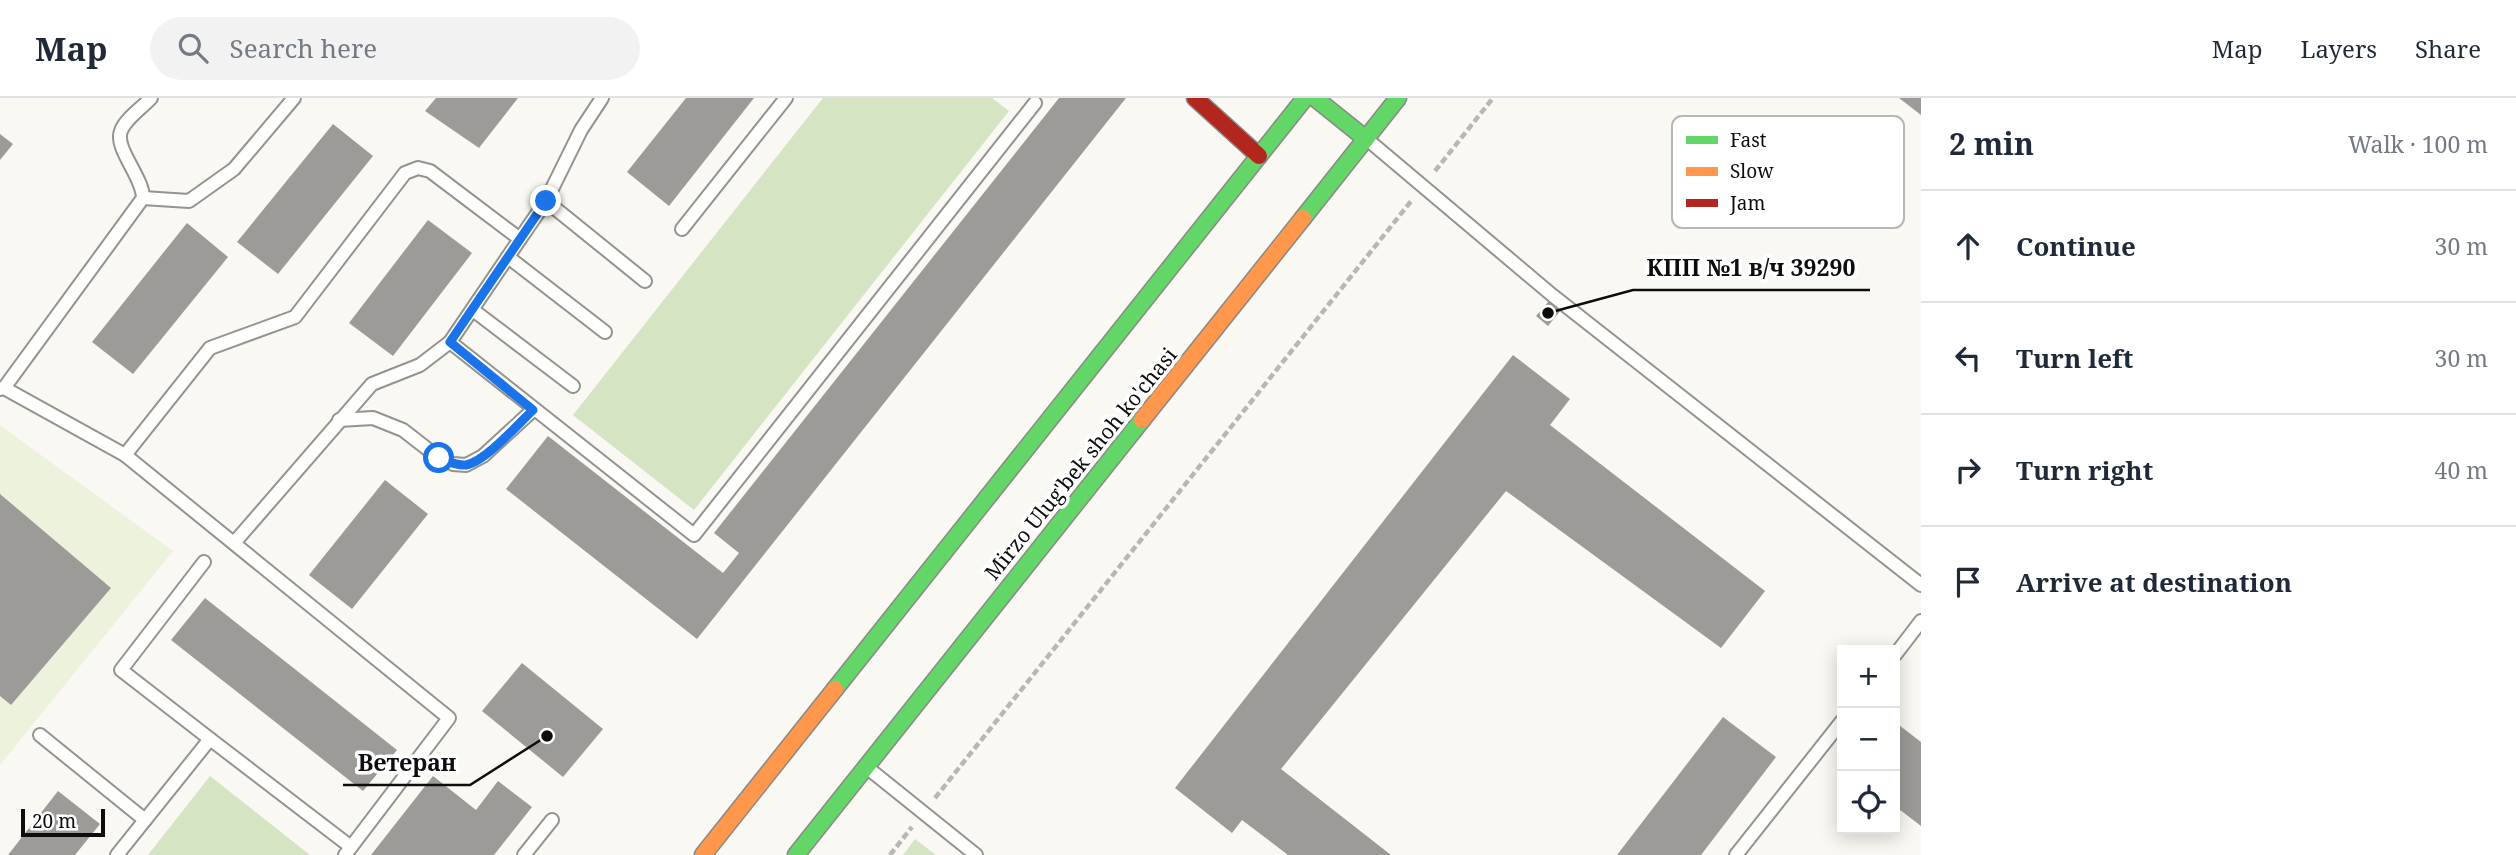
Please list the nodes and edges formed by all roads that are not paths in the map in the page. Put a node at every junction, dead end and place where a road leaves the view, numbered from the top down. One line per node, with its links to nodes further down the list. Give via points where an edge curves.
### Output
1 (151, 98): 12 (lane, via 121,129 120,141 143,188)
2 (294, 98): 12 (lane, via 234,169 189,201)
3 (602, 98): 13 (lane)
4 (786, 98): 14 (lane)
5 (1195, 98): 11 (main road)
6 (1305, 98): 11 (main road)
7 (1315, 98): 10 (main road)
8 (1398, 98): 10 (main road, Mirzo Ulug'bek shoh ko'chasi)
9 (1034, 100): 23 (lane, via 694,534)
10 (1366, 139): 28 (lane, via 1552,295); 34 (main road, Mirzo Ulug'bek shoh ko'chasi)
11 (1259, 156): 40 (main road)
12 (143, 198): 22 (lane)
13 (546, 201): 15 (lane); 17 (lane)
14 (682, 229)
15 (520, 239): 16 (lane); 25 (lane, via 430,171 418,168 405,173 295,317 210,348)
16 (508, 257): 18 (lane); 19 (lane)
17 (645, 281)
18 (473, 310): 20 (lane); 21 (lane)
19 (605, 332)
20 (450, 342): 23 (lane); 24 (lane, via 420,365 372,384)
21 (573, 386)
22 (2, 389): 25 (lane)
23 (533, 410): 24 (lane, via 483,456 466,465 439,458 402,430 373,418)
24 (339, 420): 26 (lane)
25 (125, 455): 26 (lane)
26 (234, 543): 37 (lane, via 449,718)
27 (204, 562): 33 (lane, via 121,670)
28 (1921, 585)
29 (1921, 621): 30 (lane)
30 (1900, 648)
31 (1837, 727): 43 (lane)
32 (40, 735): 35 (lane)
33 (210, 739): 35 (lane); 37 (lane)
34 (866, 767): 41 (main road, Mirzo Ulug'bek shoh ko'chasi); 42 (lane)
35 (145, 820): 38 (lane)
36 (552, 820): 39 (lane)
37 (348, 851)
38 (117, 855)
39 (524, 855)
40 (703, 855)
41 (796, 855)
42 (976, 855)
43 (1736, 855)

